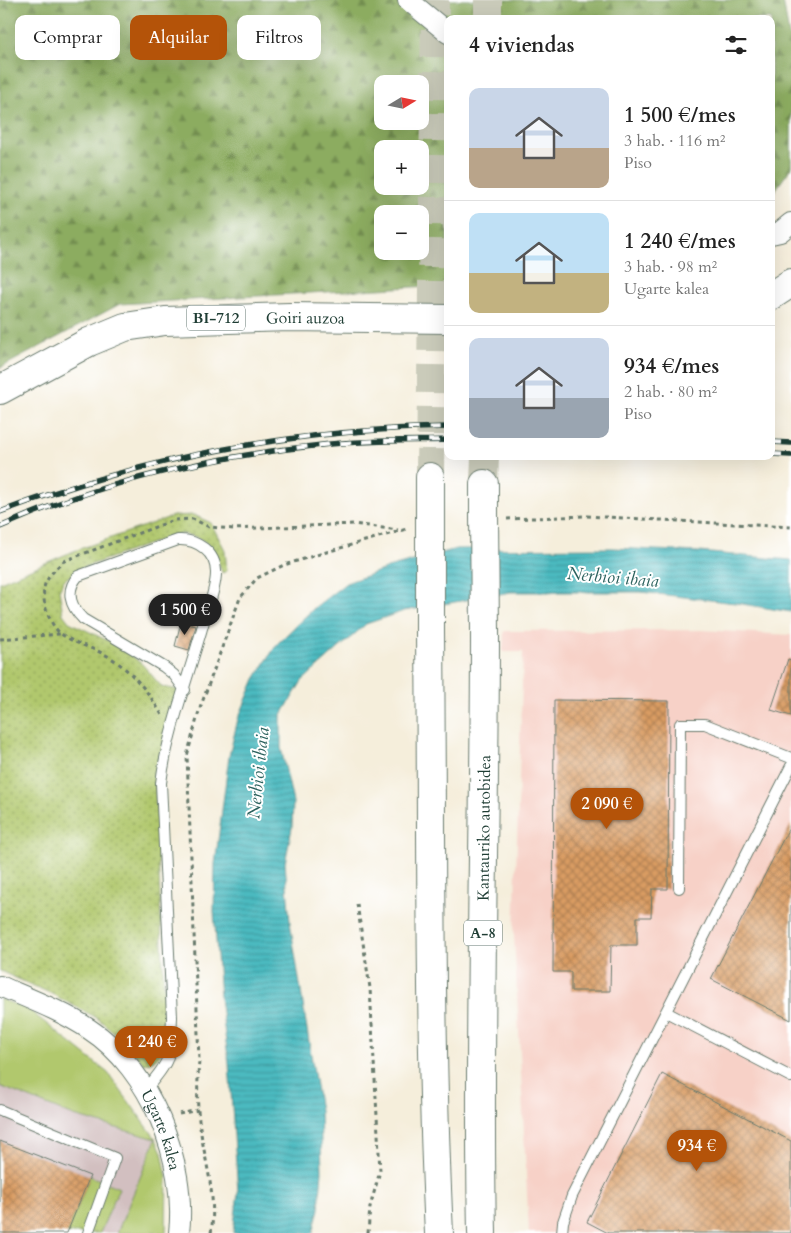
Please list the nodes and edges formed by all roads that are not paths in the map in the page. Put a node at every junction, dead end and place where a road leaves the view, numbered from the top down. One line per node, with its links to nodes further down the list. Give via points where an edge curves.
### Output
1 (408, 0): 2 (street)
2 (444, 30)
3 (791, 223): 4 (street)
4 (775, 233)
5 (791, 283): 6 (main road)
6 (775, 293)
7 (444, 320): 8 (main road, Goiri auzoa / BI-712, via 281,317 165,321 125,327 89,342)
8 (0, 390)
9 (430, 477): 22 (main road, bridge, via 420,522 430,631 430,992)
10 (484, 484): 23 (main road, Kantauriko autobidea / A-8, bridge, via 492,517 485,632 479,1097)
11 (185, 690): 11 (lane, via 216,573 208,551 188,540 178,540 78,576 71,583 70,592 75,611 83,619 164,666); 18 (lane, via 163,765 161,783 172,1017 170,1053 165,1068)
12 (791, 758): 14 (lane, via 705,724 680,724)
13 (791, 766): 16 (lane)
14 (679, 888)
15 (0, 986): 18 (street, Ugarte kalea, via 44,1004 90,1029 121,1058)
16 (666, 1012): 17 (lane); 24 (lane, via 572,1196)
17 (791, 1077)
18 (145, 1090): 21 (street, Ugarte kalea, via 169,1140 180,1204)
19 (0, 1110): 20 (lane, via 115,1158)
20 (88, 1233)
21 (178, 1233)
22 (438, 1233)
23 (482, 1233)
24 (562, 1233)

